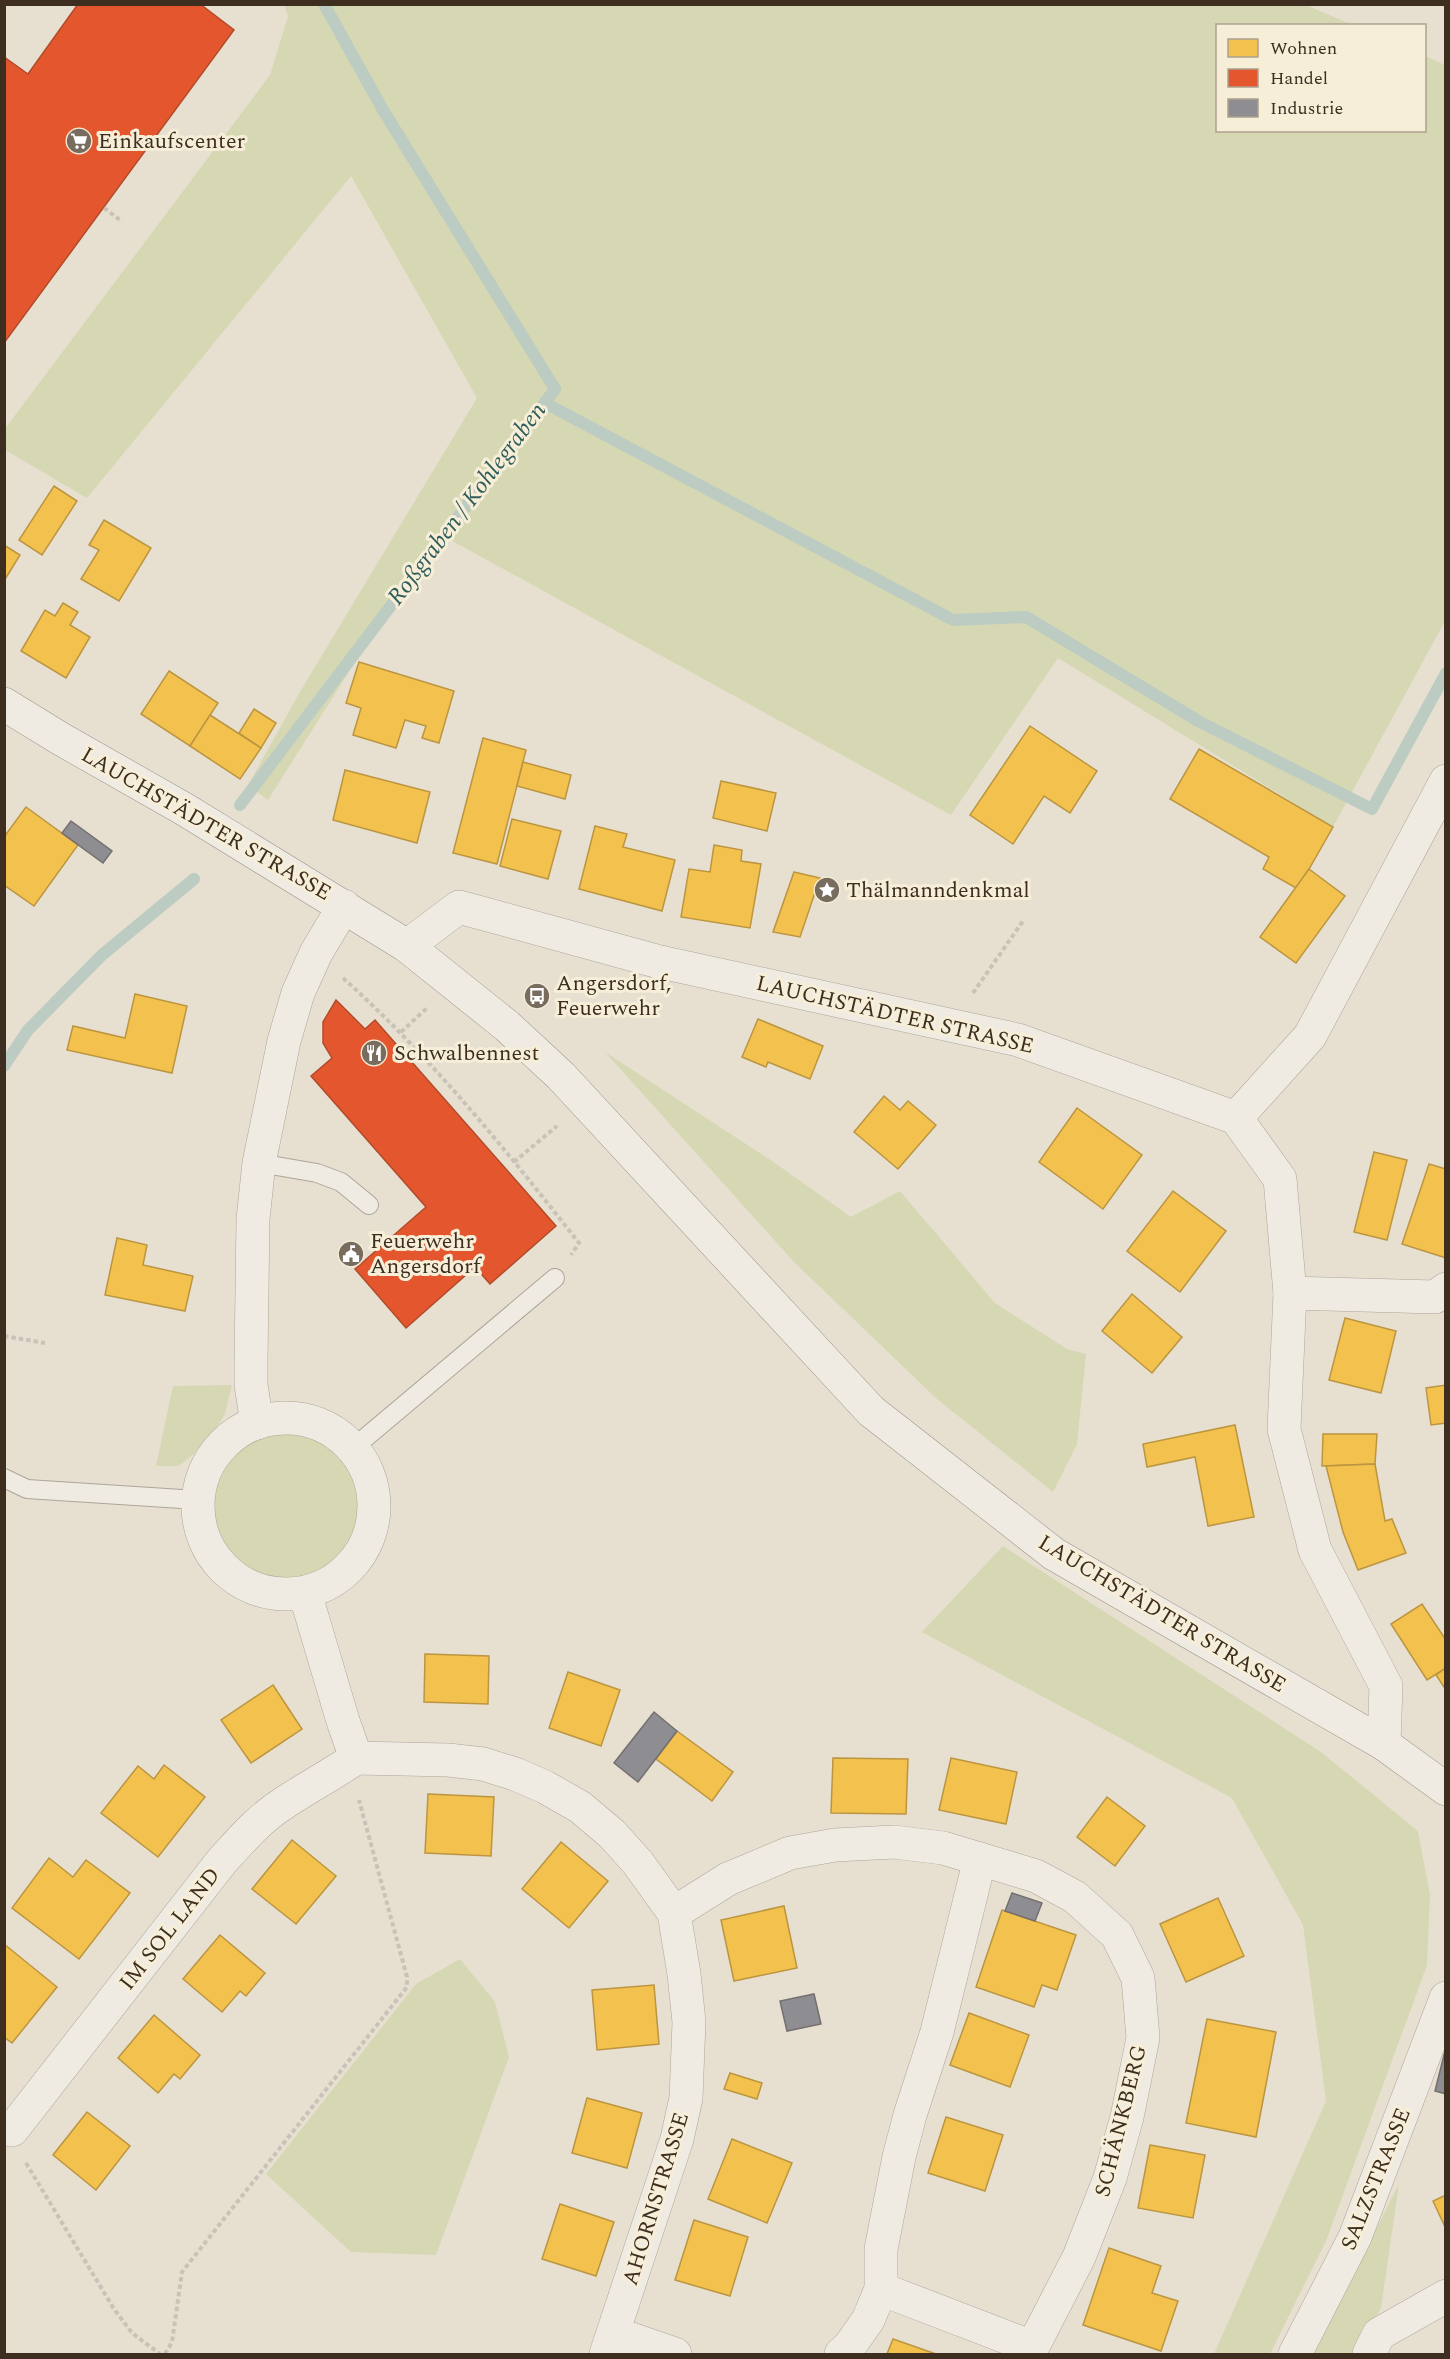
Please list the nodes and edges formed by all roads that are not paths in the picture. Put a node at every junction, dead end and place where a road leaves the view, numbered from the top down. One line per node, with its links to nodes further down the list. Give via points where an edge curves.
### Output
1 (8, 712): 3 (street, LAUCHSTÄDTER STRASSE)
2 (1446, 782): 5 (street, via 1310,1036)
3 (344, 906): 4 (street, LAUCHSTÄDTER STRASSE); 6 (street, via 298,993)
4 (407, 946): 5 (street, LAUCHSTÄDTER STRASSE, via 459,908 620,952 1018,1040); 16 (street, LAUCHSTÄDTER STRASSE, via 507,1026 561,1076 871,1412 1054,1554)
5 (1236, 1119): 9 (street, via 1280,1179)
6 (259, 1163): 7 (lane, via 317,1173 342,1182); 11 (street, via 253,1219 250,1386)
7 (369, 1204)
8 (555, 1278): 12 (lane)
9 (1290, 1293): 10 (street); 16 (street, via 1284,1429 1315,1550 1386,1686)
10 (1442, 1298)
11 (257, 1423): 12 (street, via 299,1419 337,1435); 14 (street, via 234,1434 216,1453 203,1475)
12 (352, 1449): 15 (street, via 367,1471 373,1495 373,1522 350,1567 329,1583)
13 (4, 1478): 14 (lane, via 27,1489)
14 (198, 1500): 15 (street, via 200,1527 210,1553 228,1574 251,1588 278,1594)
15 (305, 1593): 17 (street)
16 (1384, 1744): 18 (street, LAUCHSTÄDTER STRASSE)
17 (356, 1758): 20 (street, AHORNSTRASSE, via 483,1764 545,1787 580,1807 612,1834); 22 (street, IM SOL LAND, via 282,1804 248,1832)
18 (1446, 1789)
19 (980, 1859): 20 (street, SCHÄNKBERG, via 943,1848 894,1842 834,1845 790,1853 737,1875); 23 (street, via 937,2032 899,2157 882,2249); 26 (street, SCHÄNKBERG, via 1036,1876 1075,1898 1117,1935 1138,1978 1143,2038 1110,2178 1079,2257)
20 (674, 1912): 25 (street, AHORNSTRASSE, via 689,2022 686,2098 677,2139)
21 (1446, 1998): 29 (street, SALZSTRASSE, via 1355,2237)
22 (12, 2130)
23 (881, 2289): 26 (street, SCHÄNKBERG); 28 (street, via 868,2320)
24 (1446, 2296): 30 (street, via 1379,2334)
25 (610, 2344): 27 (street)
26 (1030, 2351)
27 (675, 2355)
28 (841, 2355)
29 (1295, 2355)
30 (1369, 2355)

